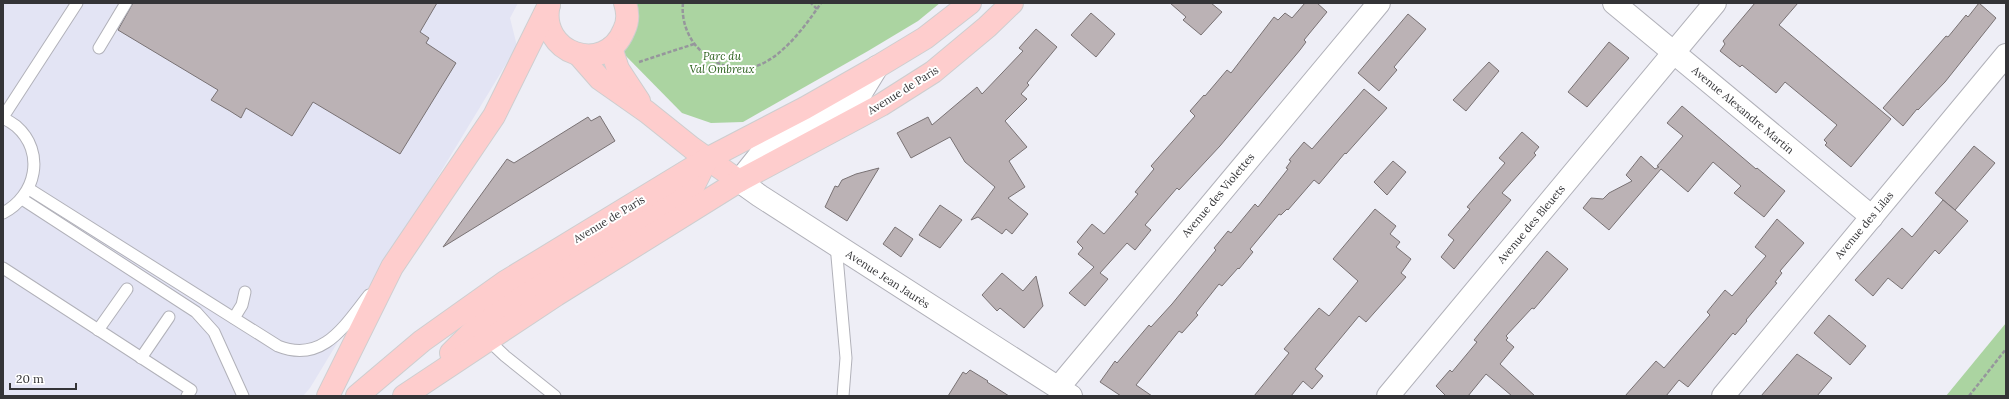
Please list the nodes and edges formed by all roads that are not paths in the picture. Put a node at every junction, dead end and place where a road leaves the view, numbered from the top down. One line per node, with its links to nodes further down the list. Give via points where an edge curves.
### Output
1 (77, 3): 17 (lane)
2 (126, 3): 10 (lane)
3 (625, 3): 11 (main road, via 628,17 626,27)
4 (970, 3): 15 (main road, Avenue de Paris, via 925,38)
5 (1012, 3): 19 (main road, Avenue de Paris, via 933,72 881,105)
6 (1379, 3): 35 (street, Avenue des Violettes)
7 (1614, 3): 12 (street, Avenue Alexandre Martin)
8 (1716, 3): 12 (street, Avenue des Bleuets)
9 (549, 4): 13 (main road, via 548,20 556,40 566,49); 25 (main road, via 494,116)
10 (99, 48)
11 (611, 48): 13 (main road, via 596,55); 16 (main road, via 618,69)
12 (1674, 53): 23 (street, Avenue Alexandre Martin); 43 (street, Avenue des Bleuets)
13 (579, 55): 16 (main road, via 600,79)
14 (2006, 55): 23 (street, Avenue des Lilas)
15 (877, 67): 18 (main road, Avenue de Paris); 19 (street, Avenue de Paris, via 858,98 811,121 770,147 759,156)
16 (647, 112): 18 (main road, Avenue Jean Jaurès)
17 (3, 117): 20 (lane, via 16,126 26,138 33,155 34,172)
18 (707, 159): 19 (main road, Avenue Jean Jaurès); 34 (main road, via 691,191 485,319); 39 (main road, Avenue de Paris, via 505,282 422,341)
19 (739, 181): 24 (street, Avenue Jean Jaurès); 32 (main road, Avenue de Paris)
20 (29, 189): 21 (lane); 30 (lane)
21 (22, 199): 22 (lane, via 12,209); 37 (lane, via 196,312 214,332)
22 (3, 213)
23 (1872, 217): 44 (street, Avenue des Lilas)
24 (836, 245): 35 (street, Avenue Jean Jaurès); 42 (lane, via 846,358)
25 (392, 267): 30 (lane, via 338,333 329,342 316,348 291,351 278,346); 38 (main road)
26 (3, 268): 31 (lane)
27 (127, 289): 31 (lane)
28 (245, 292): 30 (lane)
29 (168, 317): 33 (lane)
30 (234, 318)
31 (98, 330): 33 (lane)
32 (488, 340): 34 (main road, Avenue de Paris); 41 (lane)
33 (141, 358): 36 (lane, via 191,390)
34 (422, 383): 40 (main road, Avenue de Paris)
35 (1065, 392)
36 (187, 396)
37 (243, 396)
38 (328, 396)
39 (357, 396)
40 (404, 396)
41 (555, 396)
42 (843, 396)
43 (1388, 396)
44 (1723, 396)

